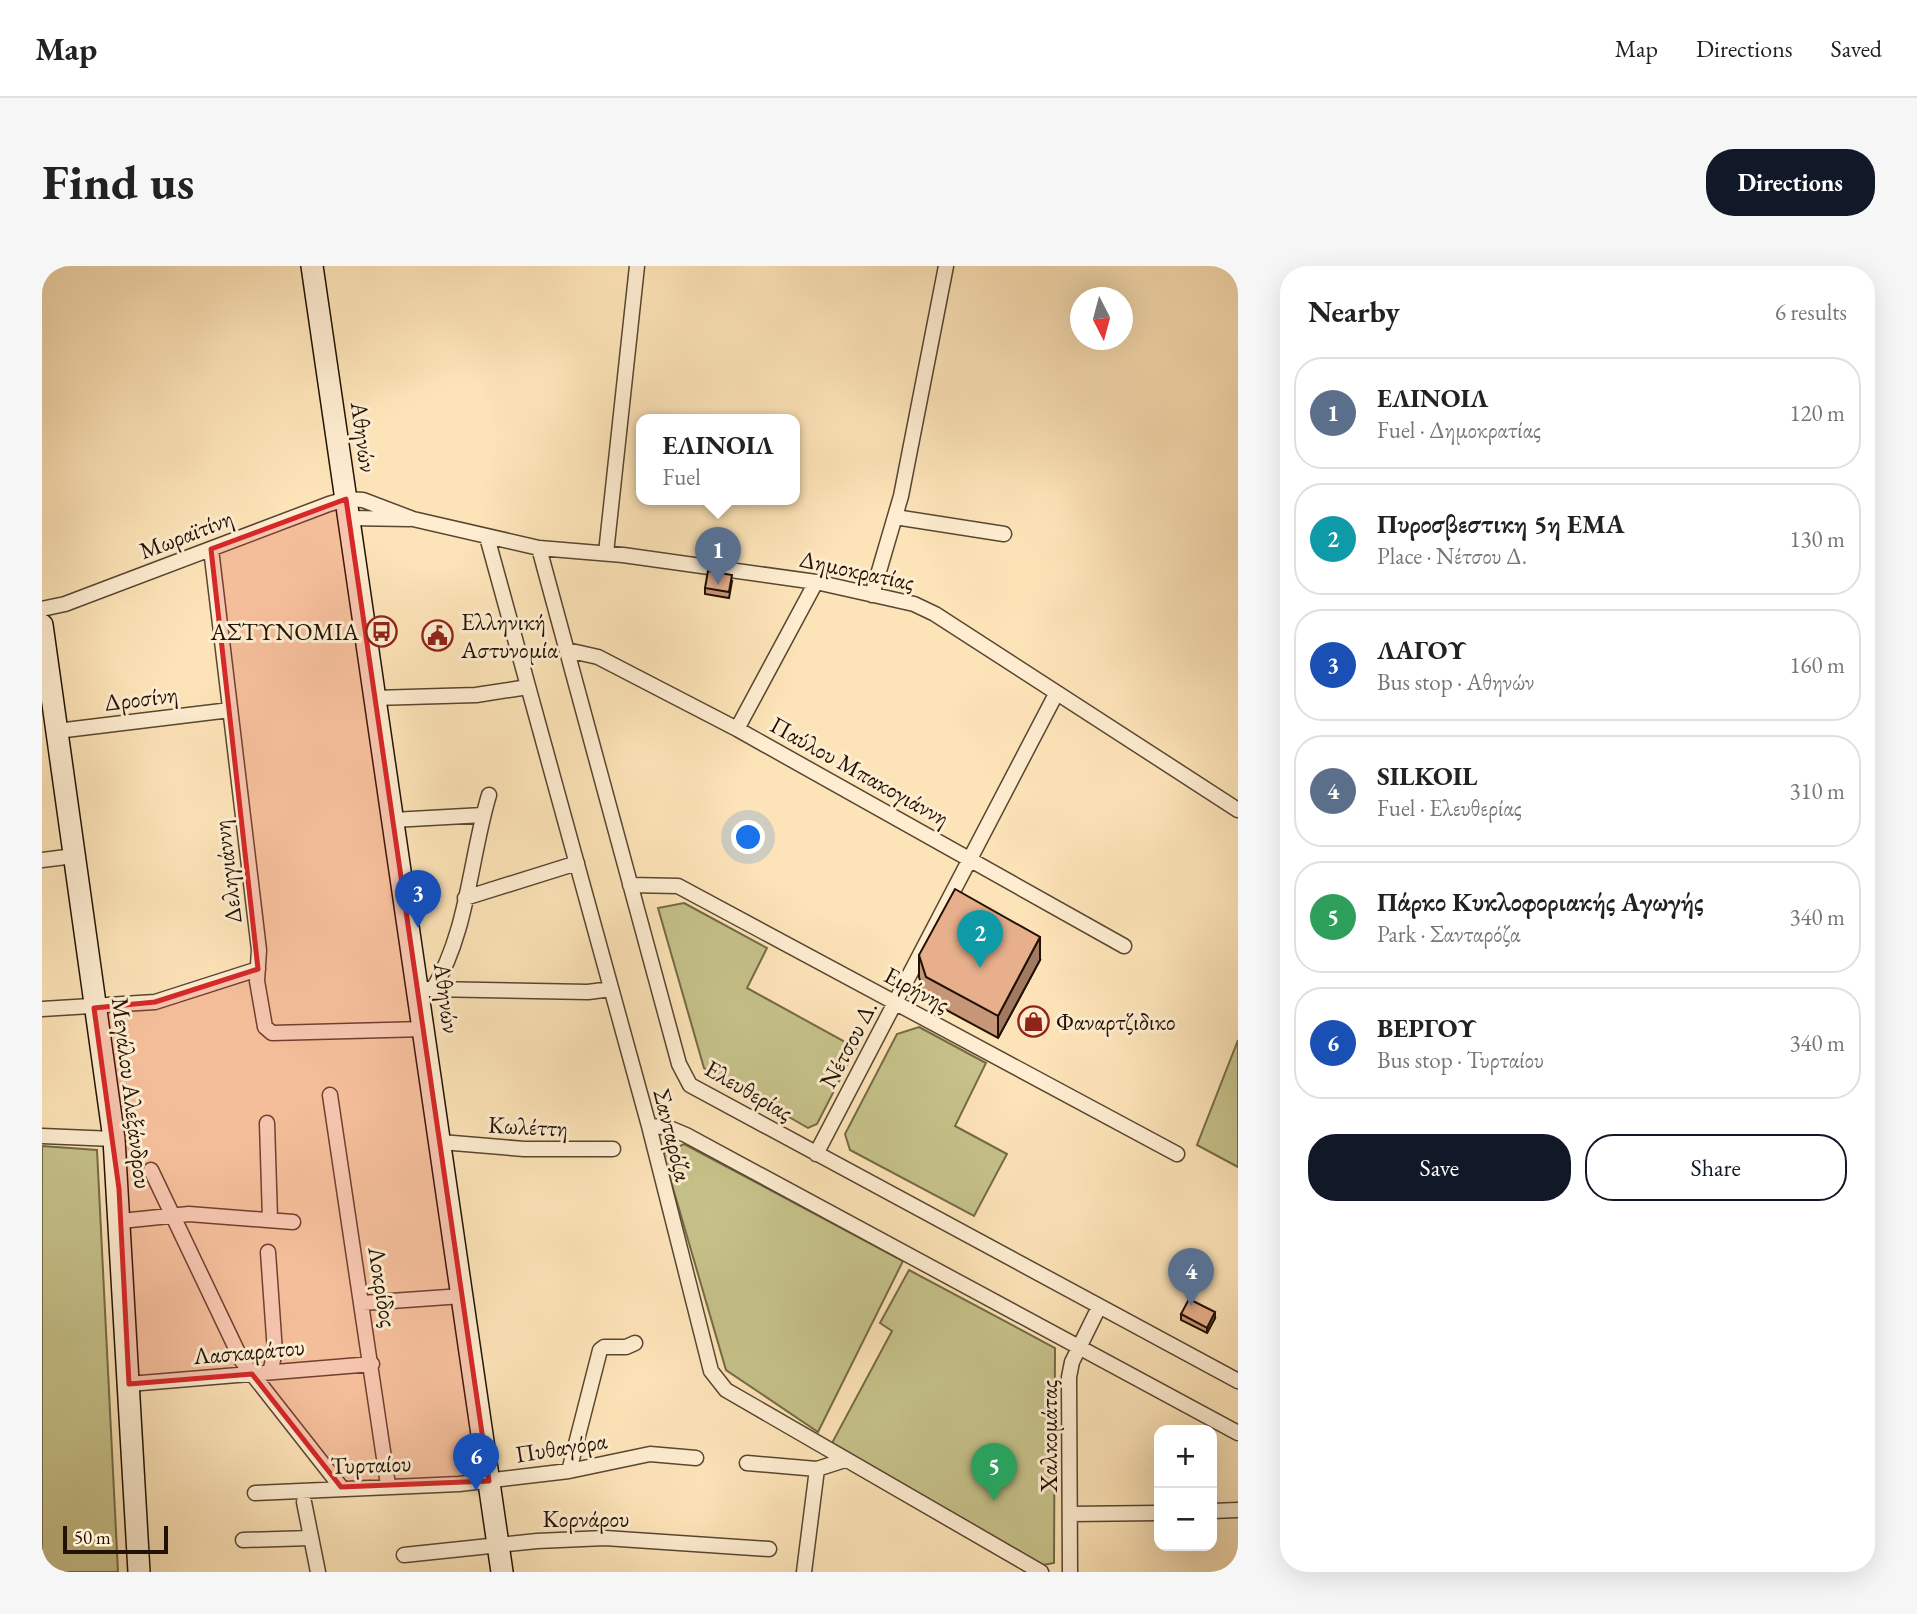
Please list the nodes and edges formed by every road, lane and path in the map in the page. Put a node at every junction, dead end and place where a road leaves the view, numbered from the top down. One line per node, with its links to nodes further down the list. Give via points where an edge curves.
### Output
1 (312, 266): 4 (main road, Αθηνών)
2 (636, 266): 10 (street)
3 (946, 266): 5 (street)
4 (347, 509): 7 (street, Δημοκρατίας, via 378,504 413,519); 9 (street, Μωραϊτίνη); 18 (main road, Αθηνών)
5 (895, 517): 6 (street); 12 (street)
6 (1004, 534)
7 (486, 537): 8 (street, Δημοκρατίας); 16 (street, Σανταρόζα)
8 (539, 548): 10 (street, Δημοκρατίας); 15 (street, Ελευθερίας)
9 (211, 549): 13 (street, Μωραϊτίνη); 19 (street, Δεληγιάννη)
10 (606, 553): 11 (street, Δημοκρατίας)
11 (816, 582): 12 (street, Δημοκρατίας); 20 (street)
12 (872, 595): 17 (street, Δημοκρατίας, via 926,609)
13 (42, 609)
14 (42, 625): 21 (main road, Μεγάλου Αλεξάνδρου)
15 (567, 650): 20 (street, Παύλου Μπακογιάννη, via 598,657); 30 (street, Ελευθερίας)
16 (528, 687): 18 (street, via 476,695); 29 (street, Σανταρόζα)
17 (1056, 694): 23 (street, Δημοκρατίας); 27 (street, Νέτσου Δ.)
18 (374, 698): 25 (main road, Αθηνών)
19 (230, 710): 21 (street, Δροσίνη); 33 (street, Δεληγιάννη)
20 (737, 729): 27 (street, Παύλου Μπακογιάννη)
21 (57, 731): 26 (main road, Μεγάλου Αλεξάνδρου)
22 (489, 795): 24 (street)
23 (1238, 810)
24 (483, 815): 25 (street); 31 (street)
25 (393, 820): 34 (main road, Αθηνών)
26 (74, 856): 28 (street); 37 (main road, Μεγάλου Αλεξάνδρου)
27 (971, 859): 32 (street, Παύλου Μπακογιάννη); 36 (street, Νέτσου Δ.)
28 (42, 860)
29 (577, 863): 31 (street); 35 (street, Σανταρόζα)
30 (630, 885): 36 (street, Ειρήνης, via 678,886); 47 (street, Ελευθερίας, via 685,1079 698,1091)
31 (465, 898): 34 (street, via 444,967)
32 (1124, 946)
33 (258, 969): 37 (street, via 155,1002); 39 (street, Δεληγιάννη, via 263,1020 272,1033)
34 (426, 989): 35 (street); 39 (main road, Αθηνών)
35 (611, 989): 42 (street, Σανταρόζα)
36 (895, 1004): 47 (street, Νέτσου Δ.); 48 (street, Ειρήνης)
37 (94, 1008): 38 (street); 44 (main road, Μεγάλου Αλεξάνδρου)
38 (42, 1009)
39 (425, 1029): 45 (main road, Αθηνών)
40 (330, 1096): 56 (street, Λοκρίδος)
41 (267, 1123): 51 (street)
42 (649, 1126): 59 (street, via 686,1135); 67 (street, Σανταρόζα, via 716,1381)
43 (42, 1136): 44 (street)
44 (114, 1139): 52 (main road, Μεγάλου Αλεξάνδρου)
45 (441, 1142): 46 (street, Κωλέττη, via 524,1149); 55 (main road, Αθηνών)
46 (613, 1149)
47 (816, 1154): 57 (street, Ελευθερίας)
48 (1177, 1154)
49 (151, 1170): 50 (street)
50 (171, 1215): 51 (street); 52 (street); 62 (street, via 230,1341)
51 (270, 1219): 53 (street)
52 (121, 1221): 64 (main road, Μεγάλου Αλεξάνδρου)
53 (293, 1222)
54 (268, 1252): 61 (street, via 275,1352)
55 (461, 1296): 56 (street); 71 (main road, Αθηνών)
56 (363, 1303): 60 (street, Λοκρίδος)
57 (1099, 1307): 59 (street, Χαλκομάτας); 63 (street, Ελευθερίας)
58 (635, 1343): 70 (street, via 600,1350)
59 (1080, 1346): 65 (street); 80 (street, Χαλκομάτας, via 1069,1377)
60 (372, 1364): 61 (street, Λασκαράτου); 74 (street, Λοκρίδος)
61 (270, 1372): 62 (street, Λασκαράτου)
62 (252, 1374): 64 (street, Λασκαράτου); 72 (street)
63 (1238, 1381)
64 (129, 1384): 86 (main road, Μεγάλου Αλεξάνδρου)
65 (1238, 1433)
66 (696, 1458): 70 (street, Πυθαγόρα, via 638,1456)
67 (845, 1460): 69 (street); 90 (street, Σανταρόζα)
68 (747, 1463): 69 (street)
69 (817, 1469): 89 (street)
70 (569, 1471): 71 (street, Πυθαγόρα)
71 (489, 1481): 74 (street, Τυρταίου); 83 (main road, Αθηνών)
72 (341, 1487): 73 (street, Τυρταίου); 74 (street, Τυρταίου)
73 (321, 1489): 74 (street, via 342,1494); 75 (street, Τυρταίου)
74 (387, 1491)
75 (255, 1493)
76 (304, 1502): 81 (street)
77 (1238, 1510): 78 (street)
78 (1217, 1511)
79 (1154, 1513): 80 (street)
80 (1070, 1514): 91 (street, Χαλκομάτας)
81 (311, 1538): 82 (street); 87 (street)
82 (243, 1540)
83 (499, 1545): 84 (street, Κορνάρου, via 604,1538); 85 (street, Κορνάρου); 88 (main road, Αθηνών)
84 (769, 1549)
85 (404, 1555)
86 (139, 1572)
87 (318, 1572)
88 (502, 1572)
89 (804, 1572)
90 (1041, 1572)
91 (1070, 1572)

